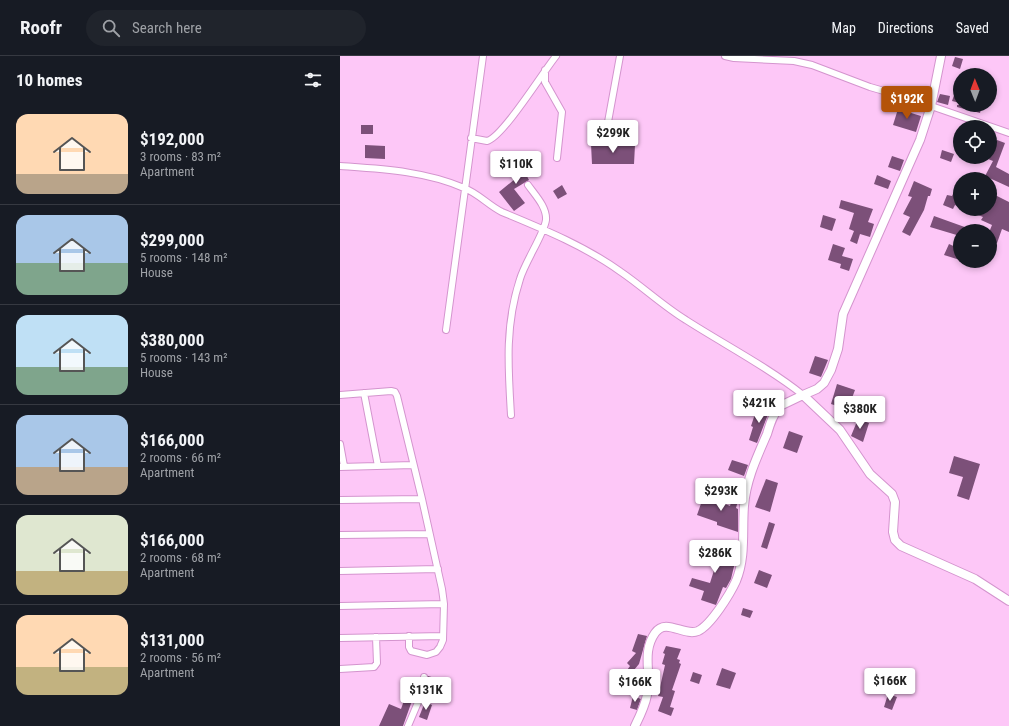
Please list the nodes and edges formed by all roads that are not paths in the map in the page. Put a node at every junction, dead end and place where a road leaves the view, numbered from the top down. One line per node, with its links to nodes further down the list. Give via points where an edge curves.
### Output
1 (483, 56): 10 (street)
2 (556, 56): 6 (street)
3 (620, 56): 8 (street)
4 (726, 56): 7 (street, via 794,61 812,65)
5 (941, 56): 7 (street)
6 (546, 69): 10 (street, via 494,137 487,141); 11 (street, via 545,82 562,112)
7 (931, 106): 9 (street); 19 (street, via 920,140 843,314 838,349 831,370 818,389)
8 (606, 133)
9 (1009, 133)
10 (471, 138): 14 (street)
11 (557, 158)
12 (340, 166): 14 (street, via 399,171)
13 (528, 185): 15 (street, via 543,207 546,219)
14 (465, 188): 15 (street, via 500,211); 16 (street)
15 (543, 230): 19 (street, via 621,272 660,303); 20 (street, via 520,279 510,320)
16 (446, 330)
17 (364, 393): 18 (street); 22 (street, via 391,391 397,394); 24 (street)
18 (340, 395)
19 (803, 395): 31 (street, via 840,430 870,474 892,494 895,502 895,540 901,546 975,579); 41 (street, via 780,406 761,448 746,492 740,570 727,596 708,623 698,631 688,632 666,627 661,628 652,638 646,661 647,695)
20 (511, 415)
21 (340, 444): 23 (street)
22 (413, 465): 24 (street); 25 (street)
23 (342, 466): 24 (street)
24 (378, 466)
25 (422, 499): 26 (street); 27 (street)
26 (340, 500)
27 (429, 534): 28 (street); 29 (street)
28 (340, 536)
29 (438, 569): 30 (street); 32 (street)
30 (340, 571)
31 (1009, 601)
32 (444, 604): 33 (street); 35 (street)
33 (340, 606)
34 (409, 636): 35 (street); 35 (street, via 411,651 427,655 436,652); 36 (street)
35 (443, 636)
36 (376, 637): 37 (street); 38 (street, via 377,663 374,667)
37 (340, 638)
38 (340, 668)
39 (424, 678): 40 (street, via 418,704)
40 (408, 726)
41 (635, 726)

